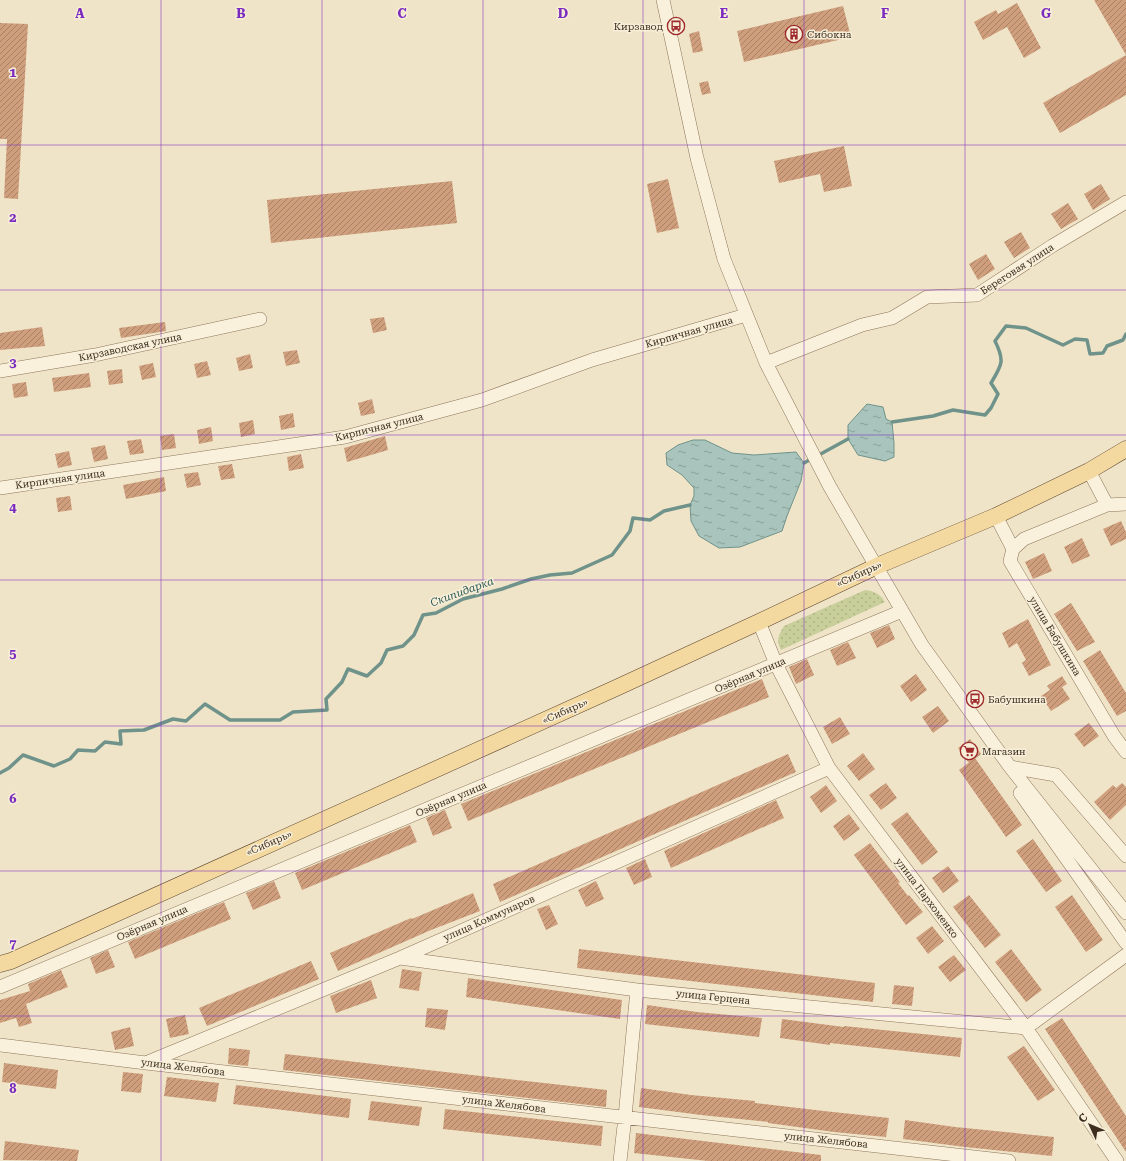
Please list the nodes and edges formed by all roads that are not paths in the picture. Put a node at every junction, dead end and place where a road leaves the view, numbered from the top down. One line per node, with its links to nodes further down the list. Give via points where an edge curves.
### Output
1 (663, 0): 3 (street, via 699,165 724,259)
2 (1126, 202): 5 (street, Береговая улица, via 977,295 927,297 892,318 862,325)
3 (746, 315): 5 (street); 9 (street, Кирпичная улица, via 592,360 482,400 345,437)
4 (260, 320): 6 (street, Кирзаводская улица, via 95,355)
5 (766, 363): 14 (street, via 830,487)
6 (0, 371)
7 (1126, 449): 8 (main road, «Сибирь»)
8 (1089, 470): 11 (street); 12 (main road, «Сибирь»)
9 (0, 488)
10 (1126, 504): 11 (street)
11 (1107, 505): 13 (street, via 1024,539)
12 (996, 516): 13 (street, улица Бабушкина); 14 (main road, «Сибирь»)
13 (1013, 549): 19 (street, улица Бабушкина, via 1010,561)
14 (877, 566): 15 (street); 16 (main road, «Сибирь»)
15 (902, 611): 17 (street, Озёрная улица); 18 (street, via 922,645)
16 (759, 622): 17 (street, улица Пархоменко); 27 (main road, «Сибирь»)
17 (776, 664): 21 (street, улица Пархоменко); 28 (street, Озёрная улица)
18 (981, 728): 20 (street); 24 (street, via 1004,770)
19 (1126, 752)
20 (1010, 767): 22 (street, via 1056,775); 23 (street)
21 (829, 768): 26 (street, улица Коммунаров); 30 (street, улица Пархоменко)
22 (1126, 856)
23 (1126, 913)
24 (1126, 943)
25 (1126, 955): 30 (street)
26 (400, 958): 29 (street, улица Герцена); 32 (street, улица Коммунаров)
27 (0, 964)
28 (0, 986)
29 (637, 990): 30 (street, улица Герцена); 33 (street)
30 (1026, 1028): 36 (street, улица Пархоменко)
31 (0, 1045): 32 (street, улица Желябова)
32 (146, 1063): 33 (street, улица Желябова)
33 (625, 1118): 34 (street); 35 (street, улица Желябова)
34 (620, 1161)
35 (1009, 1161)
36 (1117, 1161)

